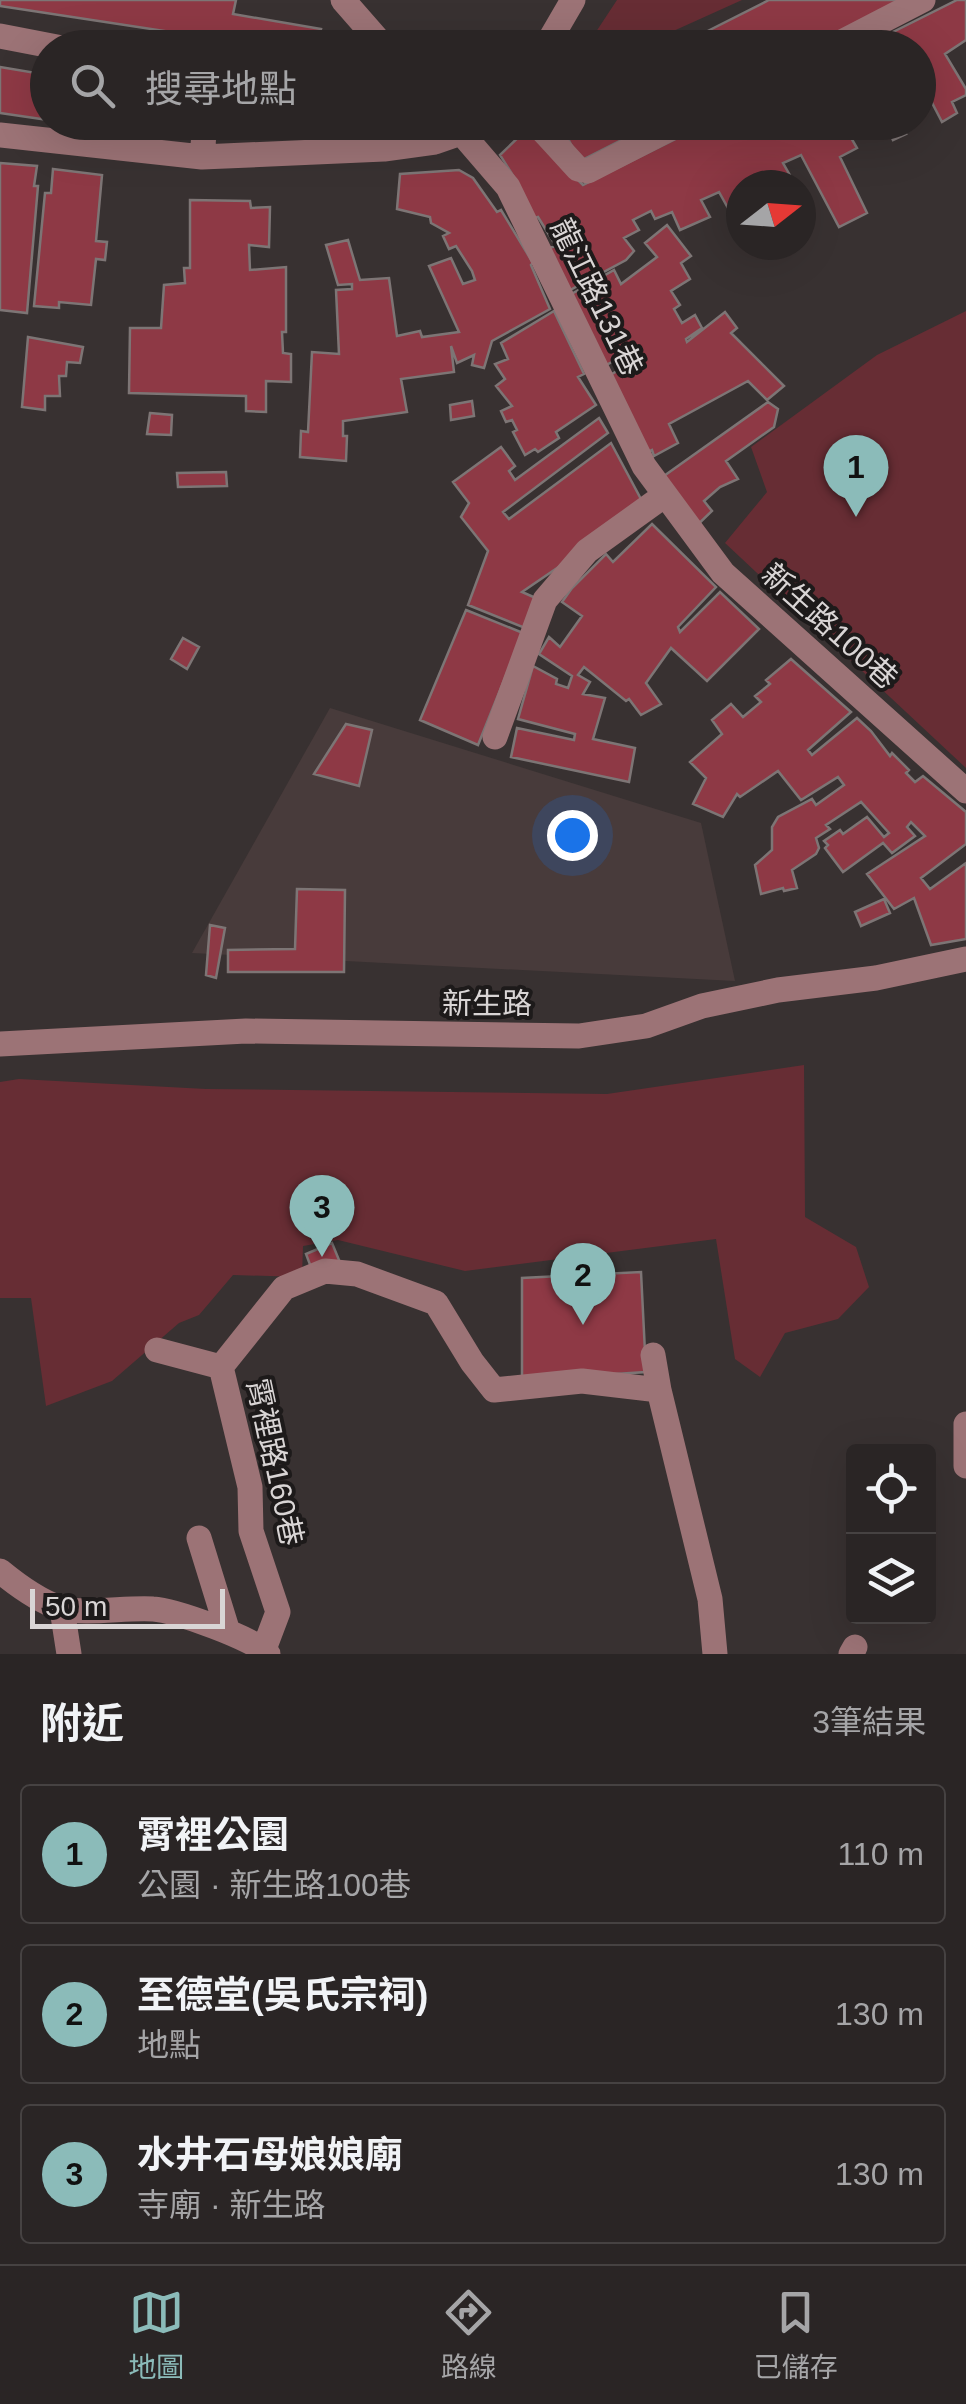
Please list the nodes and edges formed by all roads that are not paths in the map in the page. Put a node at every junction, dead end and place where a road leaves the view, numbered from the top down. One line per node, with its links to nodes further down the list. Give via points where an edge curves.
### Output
1 (343, 0): 4 (street)
2 (573, 0): 5 (street)
3 (923, 0): 6 (street)
4 (370, 30)
5 (556, 30)
6 (865, 30)
7 (0, 36): 8 (street)
8 (30, 42)
9 (0, 135): 10 (street)
10 (30, 138)
11 (46, 140): 17 (street)
12 (203, 140): 17 (street)
13 (439, 140): 17 (street, via 384,149)
14 (474, 140): 18 (street, 龍江路131巷, via 508,187 644,466)
15 (551, 140): 16 (street, via 588,171)
16 (648, 140)
17 (202, 157)
18 (665, 496): 19 (street, via 587,551 545,600); 20 (street, 新生路100巷, via 723,573)
19 (495, 736)
20 (966, 791)
21 (966, 959): 22 (street, 新生路, via 778,990 646,1026 579,1036 246,1031)
22 (0, 1044)
23 (157, 1350): 25 (street)
24 (653, 1356): 26 (street)
25 (221, 1366): 26 (street, 霄裡路160巷, via 284,1288 325,1271 357,1274 436,1304 494,1390 582,1381); 33 (street, 霄裡路160巷, via 250,1487 251,1531 278,1612)
26 (659, 1390): 35 (street, via 710,1599)
27 (966, 1424): 28 (street)
28 (966, 1466)
29 (199, 1538): 32 (street)
30 (0, 1572): 31 (street)
31 (62, 1608): 32 (street, via 158,1608); 34 (street)
32 (228, 1632): 33 (street)
33 (266, 1651)
34 (69, 1654)
35 (716, 1654)

